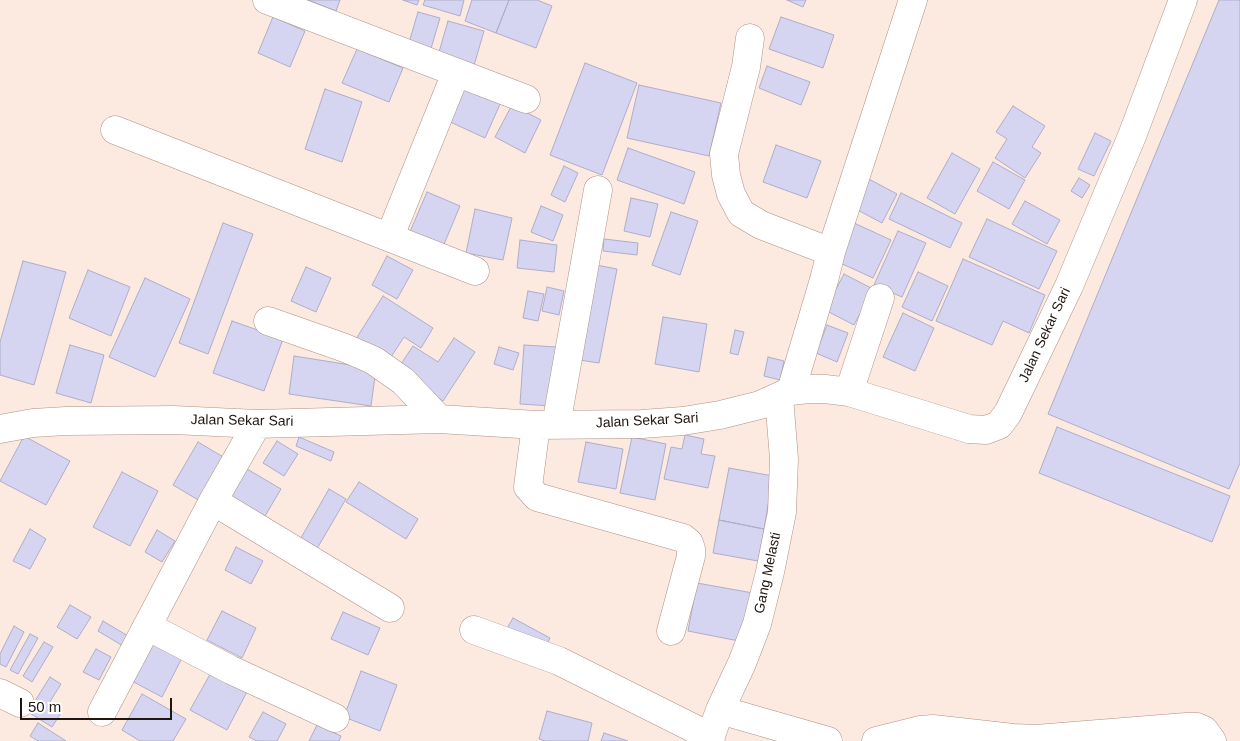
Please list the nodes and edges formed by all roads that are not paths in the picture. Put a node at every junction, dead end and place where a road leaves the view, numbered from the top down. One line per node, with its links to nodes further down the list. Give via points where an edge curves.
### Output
1 (267, 0): 5 (street)
2 (913, 0): 10 (street)
3 (1183, 0): 14 (street, Jalan Sekar Sari, via 1132,136 1072,278 1008,413 999,425 986,430 969,429)
4 (750, 38): 10 (street, via 724,154 731,194 741,213 761,225)
5 (456, 73): 6 (street); 9 (street)
6 (526, 99)
7 (115, 130): 9 (street)
8 (598, 190): 18 (street)
9 (390, 236): 11 (street)
10 (831, 252): 15 (street)
11 (475, 271)
12 (880, 298): 14 (street)
13 (268, 321): 16 (street, via 373,360 403,381)
14 (849, 392): 15 (street, Jalan Sekar Sari, via 808,389)
15 (785, 394): 18 (street, Jalan Sekar Sari, via 760,405 683,421); 25 (street, Gang Melasti, via 780,521 757,624)
16 (438, 419): 17 (street, Jalan Sekar Sari); 18 (street, Jalan Sekar Sari)
17 (257, 424): 19 (street, Jalan Sekar Sari, via 174,420 66,421 33,423); 20 (street)
18 (546, 425): 24 (street, via 528,487 537,496 683,538 689,543 691,556)
19 (2, 432)
20 (212, 501): 21 (street); 22 (street)
21 (390, 608)
22 (147, 626): 26 (street); 27 (street)
23 (474, 630): 29 (street, via 559,661)
24 (671, 632)
25 (720, 710): 29 (street, Gang Melasti); 30 (street)
26 (102, 712)
27 (334, 718)
28 (933, 735): 31 (street); 32 (street, via 920,730)
29 (710, 739)
30 (822, 740)
31 (1036, 740): 33 (street, via 1196,727 1204,730)
32 (876, 741)
33 (1212, 741)

